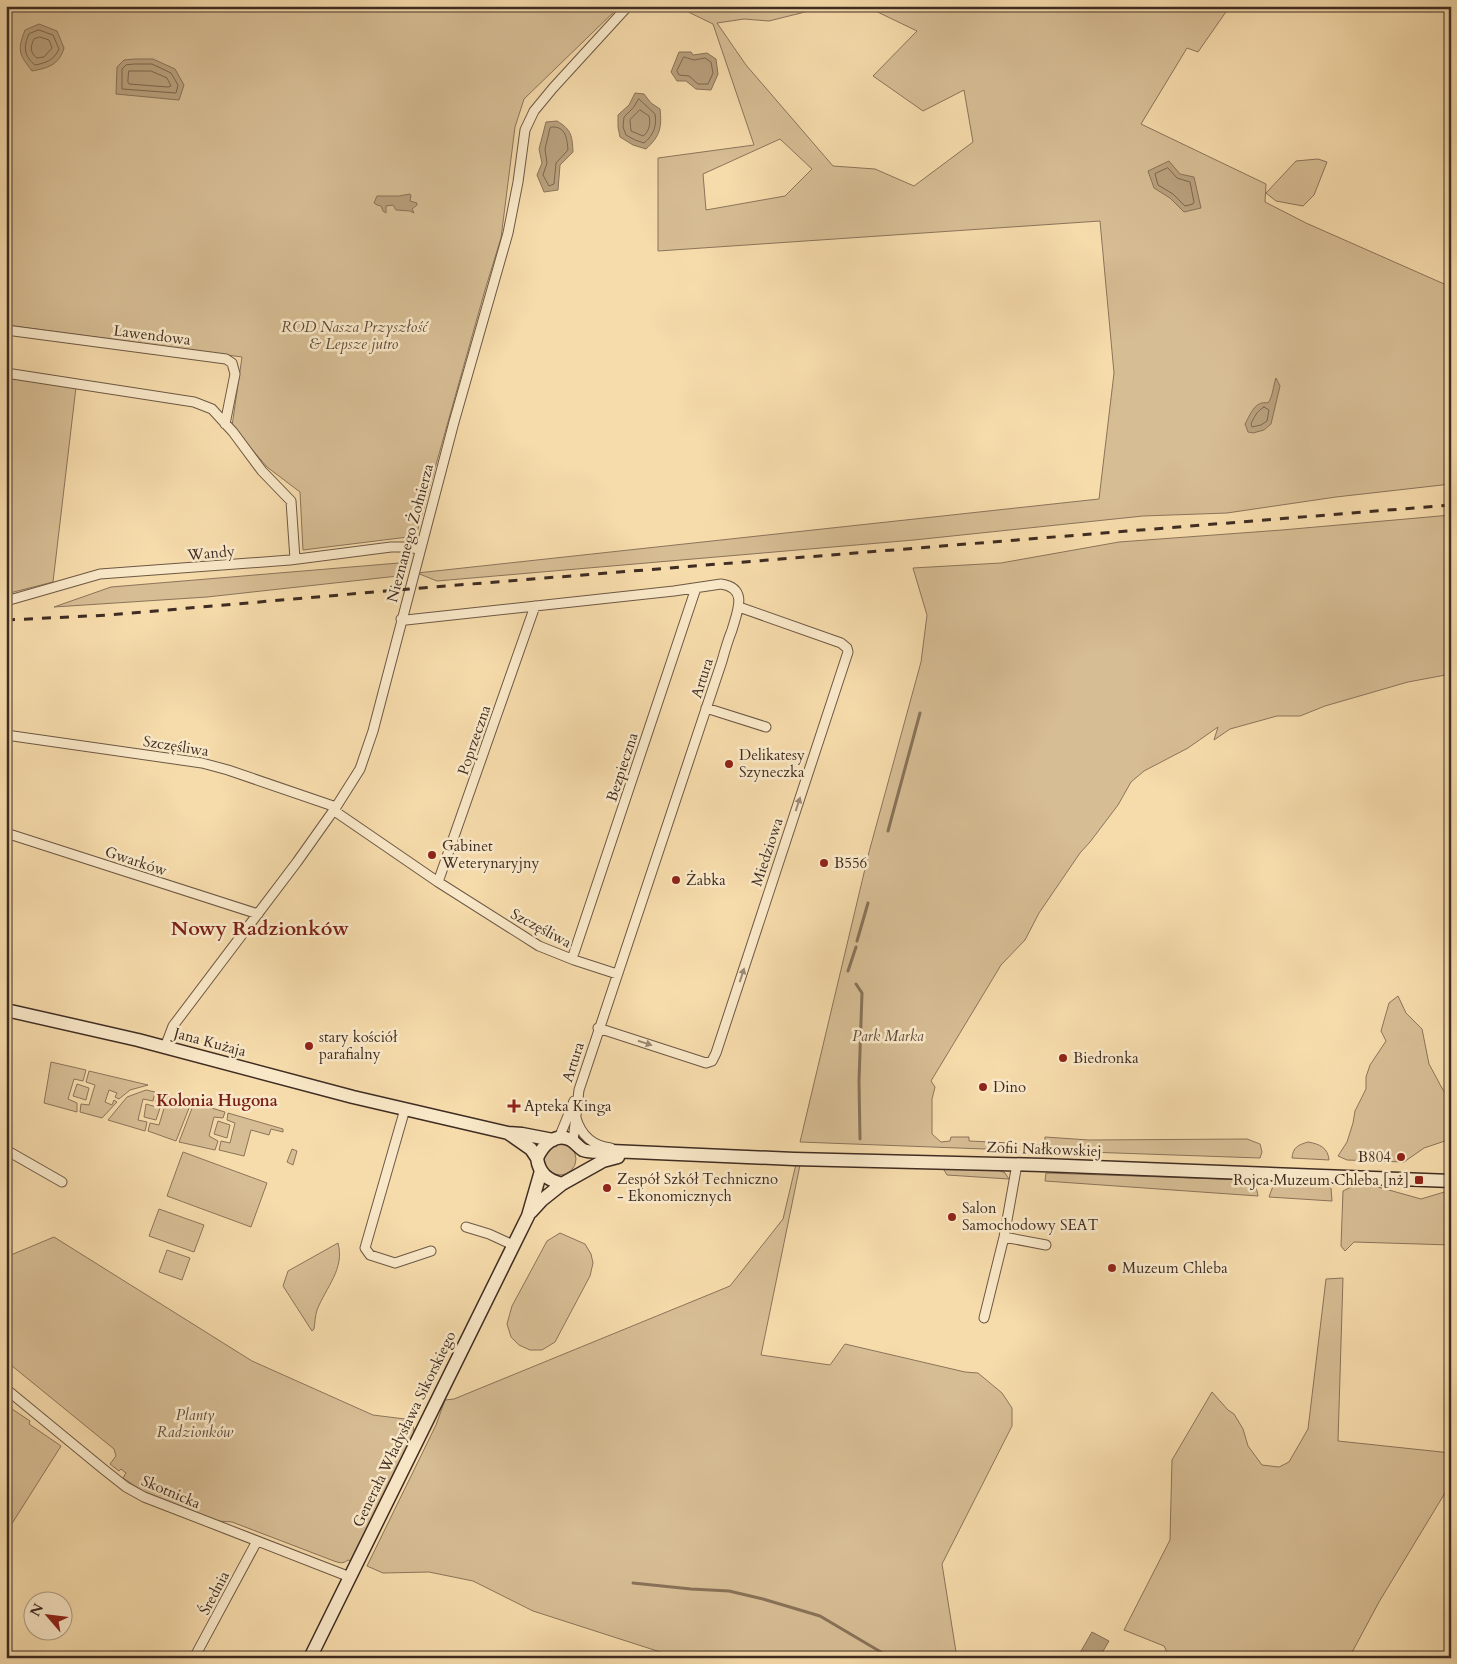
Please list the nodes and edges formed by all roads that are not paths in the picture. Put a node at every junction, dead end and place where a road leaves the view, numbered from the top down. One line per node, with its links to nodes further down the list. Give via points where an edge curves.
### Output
1 (628, 6): 5 (street, Nieznanego Żołnierza, via 552,88 527,123 508,233)
2 (6, 330): 4 (street, Lawendowa, via 226,359 232,363 235,374)
3 (6, 373): 4 (street, via 194,402 212,409)
4 (225, 424): 6 (street, via 291,501)
5 (420, 549): 6 (street, Wandy, via 391,548); 11 (street, Nieznanego Żołnierza)
6 (295, 559): 8 (street, Wandy, via 100,574)
7 (696, 588): 9 (street); 10 (street, via 721,584 730,586 737,592); 19 (street, Bezpieczna)
8 (6, 601)
9 (535, 606): 11 (street); 17 (street, Poprzeczna)
10 (739, 608): 12 (street, Artura); 22 (street, Miedziowa, one-way to 10, via 706,1063 712,1061 847,656 847,648 841,643)
11 (401, 619): 15 (street, Nieznanego Żołnierza, via 366,754)
12 (706, 708): 13 (street); 20 (street, Artura)
13 (766, 727)
14 (6, 735): 15 (street, Szczęśliwa, via 202,763)
15 (335, 808): 17 (street, Szczęśliwa); 18 (street, Nieznanego Żołnierza)
16 (6, 833): 18 (street, Gwarków)
17 (438, 882): 20 (street, Szczęśliwa, via 538,946)
18 (258, 914): 23 (street, Nieznanego Żołnierza, via 173,1026)
19 (574, 953)
20 (617, 974): 22 (street, Artura)
21 (6, 1010): 23 (street, Jana Kużaja)
22 (598, 1028): 24 (street, Artura)
23 (165, 1047): 25 (street, Jana Kużaja)
24 (578, 1094): 26 (street, Artura); 28 (street, Artura)
25 (405, 1109): 27 (street, Jana Kużaja); 44 (street, via 365,1248 370,1255 395,1263)
26 (575, 1116): 29 (street, Artura); 31 (street, via 581,1131 597,1145)
27 (508, 1133): 28 (street, Jana Kużaja); 32 (street, Jana Kużaja)
28 (556, 1139): 29 (street); 32 (street, via 546,1144)
29 (576, 1144): 31 (street, via 593,1152); 35 (street, via 582,1164)
30 (6, 1150): 37 (street)
31 (636, 1153): 33 (street, Zofii Nałkowskiej); 35 (street, via 603,1161)
32 (538, 1158): 34 (street)
33 (1017, 1164): 36 (street, Zofii Nałkowskiej); 41 (street)
34 (541, 1171): 38 (street, via 546,1178); 39 (street)
35 (575, 1178): 38 (street)
36 (1451, 1181)
37 (62, 1182)
38 (562, 1184): 39 (street)
39 (528, 1216): 42 (street, Generała Władysława Sikorskiego)
40 (466, 1227): 42 (street)
41 (1004, 1237): 43 (street); 45 (street)
42 (513, 1245): 48 (street, Generała Władysława Sikorskiego)
43 (1046, 1245)
44 (431, 1252)
45 (984, 1318)
46 (6, 1389): 47 (street, Skotnicka, via 135,1493)
47 (257, 1541): 48 (street, Skotnicka); 49 (street, Średnia)
48 (350, 1577): 50 (street, Generała Władysława Sikorskiego)
49 (194, 1658)
50 (310, 1658)

